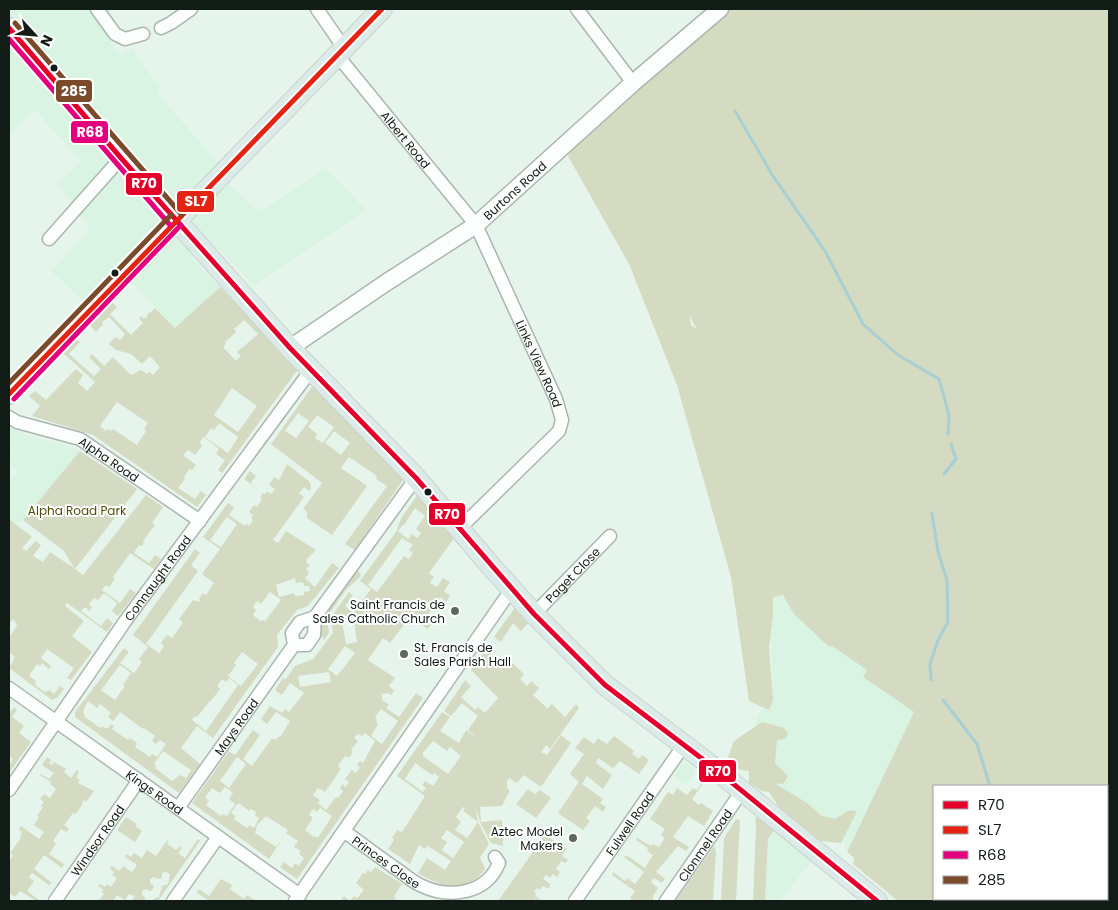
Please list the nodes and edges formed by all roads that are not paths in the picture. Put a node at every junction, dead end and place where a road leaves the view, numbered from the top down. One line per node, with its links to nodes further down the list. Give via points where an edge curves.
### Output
1 (97, 9): 9 (street, via 115,34 125,39)
2 (191, 9): 8 (street)
3 (317, 9): 10 (street, Albert Road)
4 (382, 9): 10 (main road)
5 (577, 9): 11 (street)
6 (720, 9): 11 (street, Burtons Road)
7 (9, 28): 12 (main road)
8 (161, 28)
9 (143, 34)
10 (340, 51): 13 (main road); 14 (street, Albert Road)
11 (633, 83): 14 (street, Burtons Road)
12 (120, 158): 13 (main road); 15 (street)
13 (176, 220): 16 (main road); 18 (main road)
14 (476, 225): 16 (street, Burtons Road); 22 (street, Links View Road, via 556,399 562,420 559,431)
15 (50, 239)
16 (290, 348): 17 (main road)
17 (312, 370): 20 (main road); 21 (street, Connaught Road)
18 (9, 394)
19 (9, 417): 21 (street, Alpha Road, via 80,439)
20 (416, 478): 22 (main road); 32 (street, Mays Road, via 315,617 314,635 306,645 294,645)
21 (200, 521): 27 (street, Connaught Road)
22 (459, 530): 24 (main road)
23 (610, 536): 25 (street, Paget Close)
24 (511, 590): 25 (main road); 33 (street)
25 (534, 614): 28 (main road, via 605,685)
26 (9, 688): 27 (street, Kings Road)
27 (55, 722): 29 (street, Kings Road); 30 (street, Connaught Road)
28 (684, 746): 31 (main road); 39 (street, Fulwell Road)
29 (139, 780): 32 (street, Kings Road); 37 (street, Windsor Road)
30 (9, 790)
31 (742, 791): 40 (street, Clonmel Road); 41 (main road)
32 (178, 808): 34 (street, Kings Road)
33 (345, 832): 35 (street, Princes Close, via 419,885 437,891 470,891 483,884 496,871 499,863); 36 (street)
34 (218, 837): 36 (street, Kings Road); 38 (street)
35 (495, 857)
36 (298, 899)
37 (55, 901)
38 (173, 901)
39 (575, 901)
40 (666, 901)
41 (878, 901)

